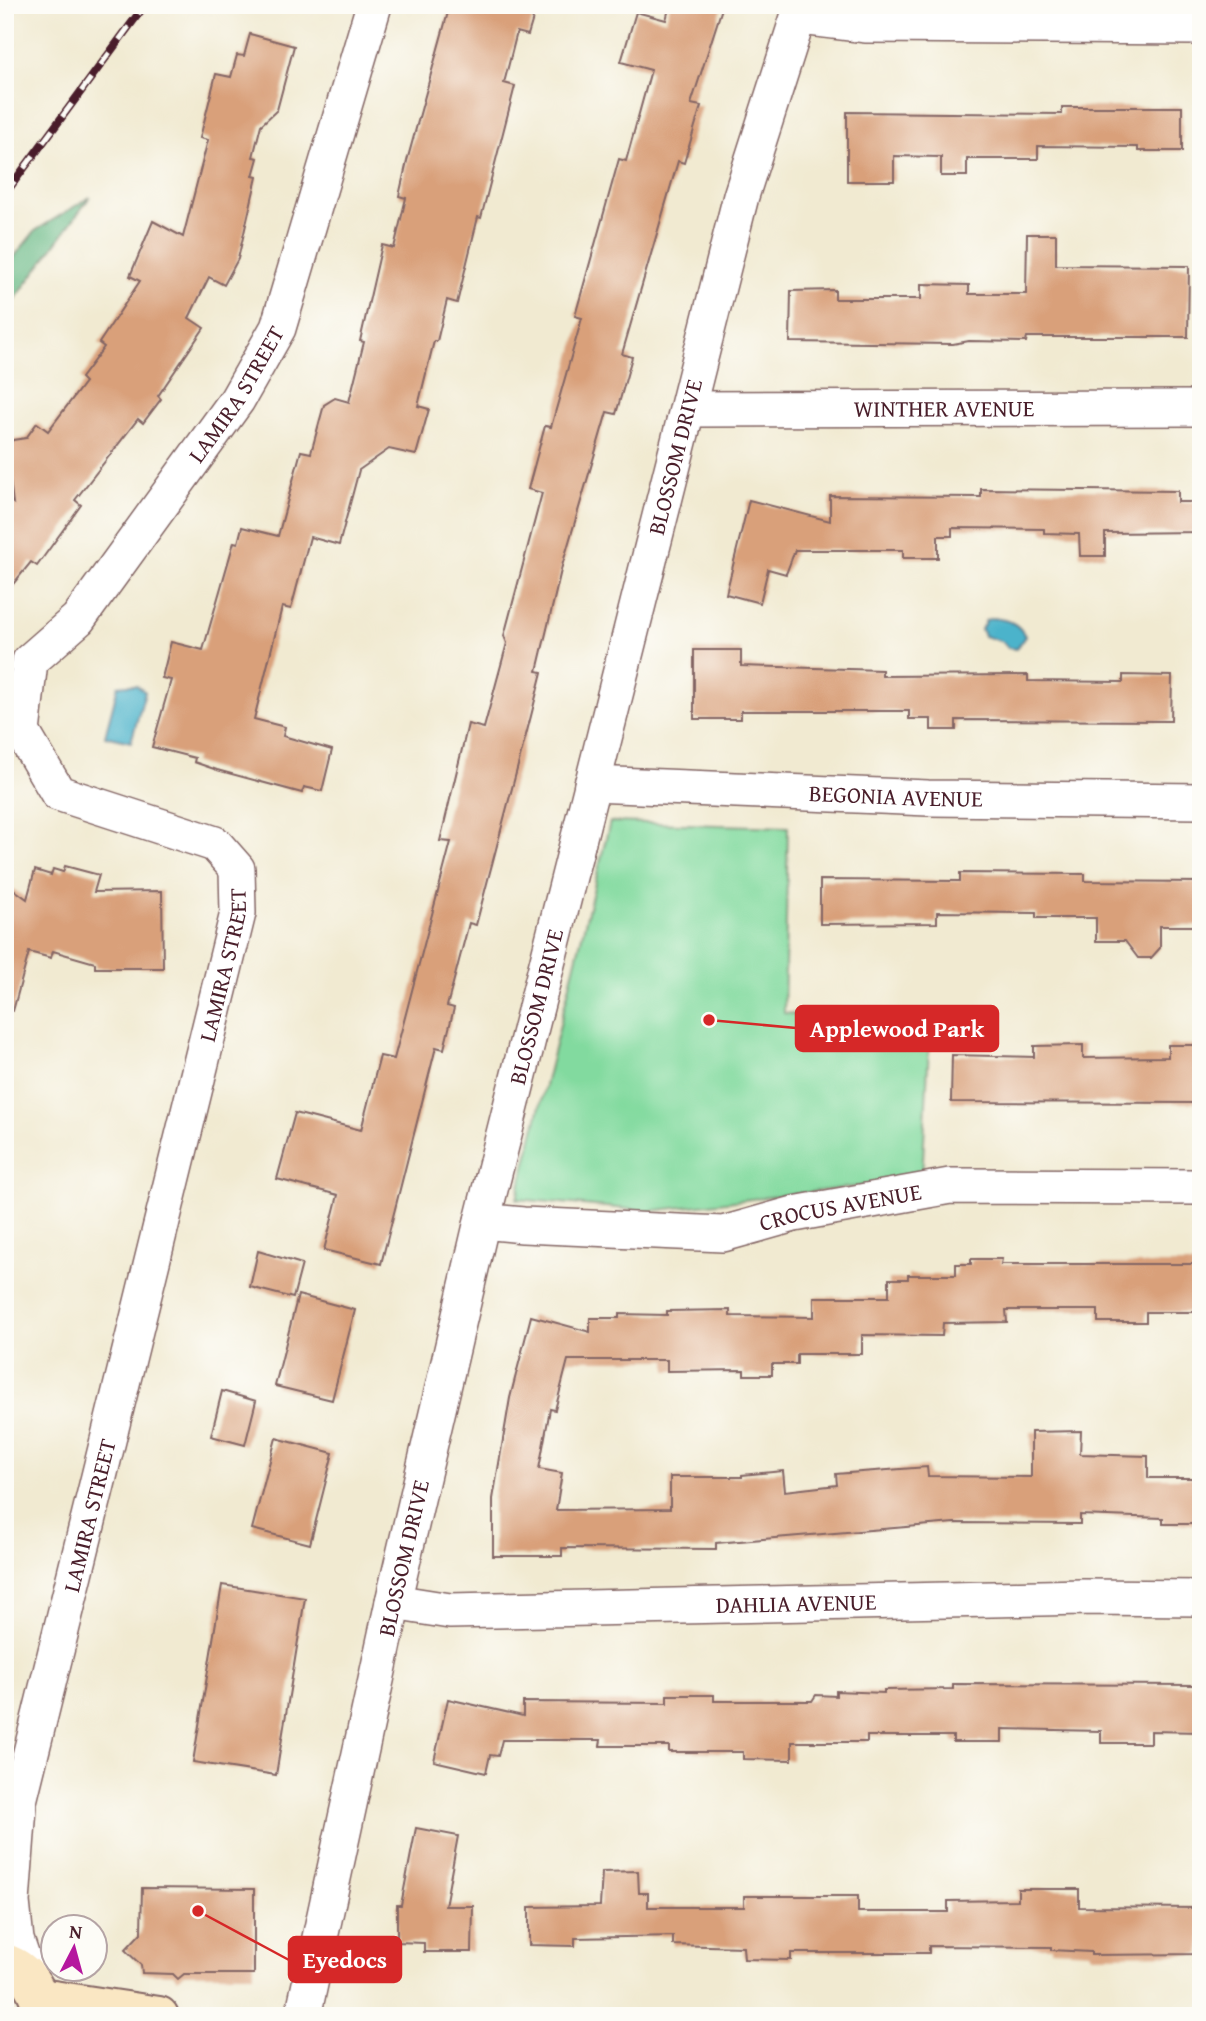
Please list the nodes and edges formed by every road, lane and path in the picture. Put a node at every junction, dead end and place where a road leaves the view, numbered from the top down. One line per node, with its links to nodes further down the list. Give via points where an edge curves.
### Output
1 (374, 5): 12 (street, LAMIRA STREET, via 278,328 237,400 78,619 30,661 22,732 58,793 215,844 237,869 238,913)
2 (800, 11): 3 (street, via 865,25); 5 (street, BLOSSOM DRIVE, via 741,196)
3 (1201, 27)
4 (1201, 408): 5 (street, WINTHER AVENUE)
5 (688, 409): 6 (street, BLOSSOM DRIVE)
6 (592, 784): 7 (street, BEGONIA AVENUE, via 928,798); 9 (street, BLOSSOM DRIVE)
7 (1201, 801)
8 (1201, 1187): 9 (street, CROCUS AVENUE, via 950,1186 794,1214 723,1234)
9 (482, 1221): 11 (street, BLOSSOM DRIVE)
10 (1201, 1598): 11 (street, DAHLIA AVENUE, via 450,1611)
11 (393, 1602): 16 (street, BLOSSOM DRIVE)
12 (20, 1797): 13 (street, LAMIRA STREET); 14 (street, LAMIRA STREET, via 12,1902)
13 (5, 1833)
14 (29, 1989): 15 (street)
15 (159, 2016)
16 (303, 2016)

